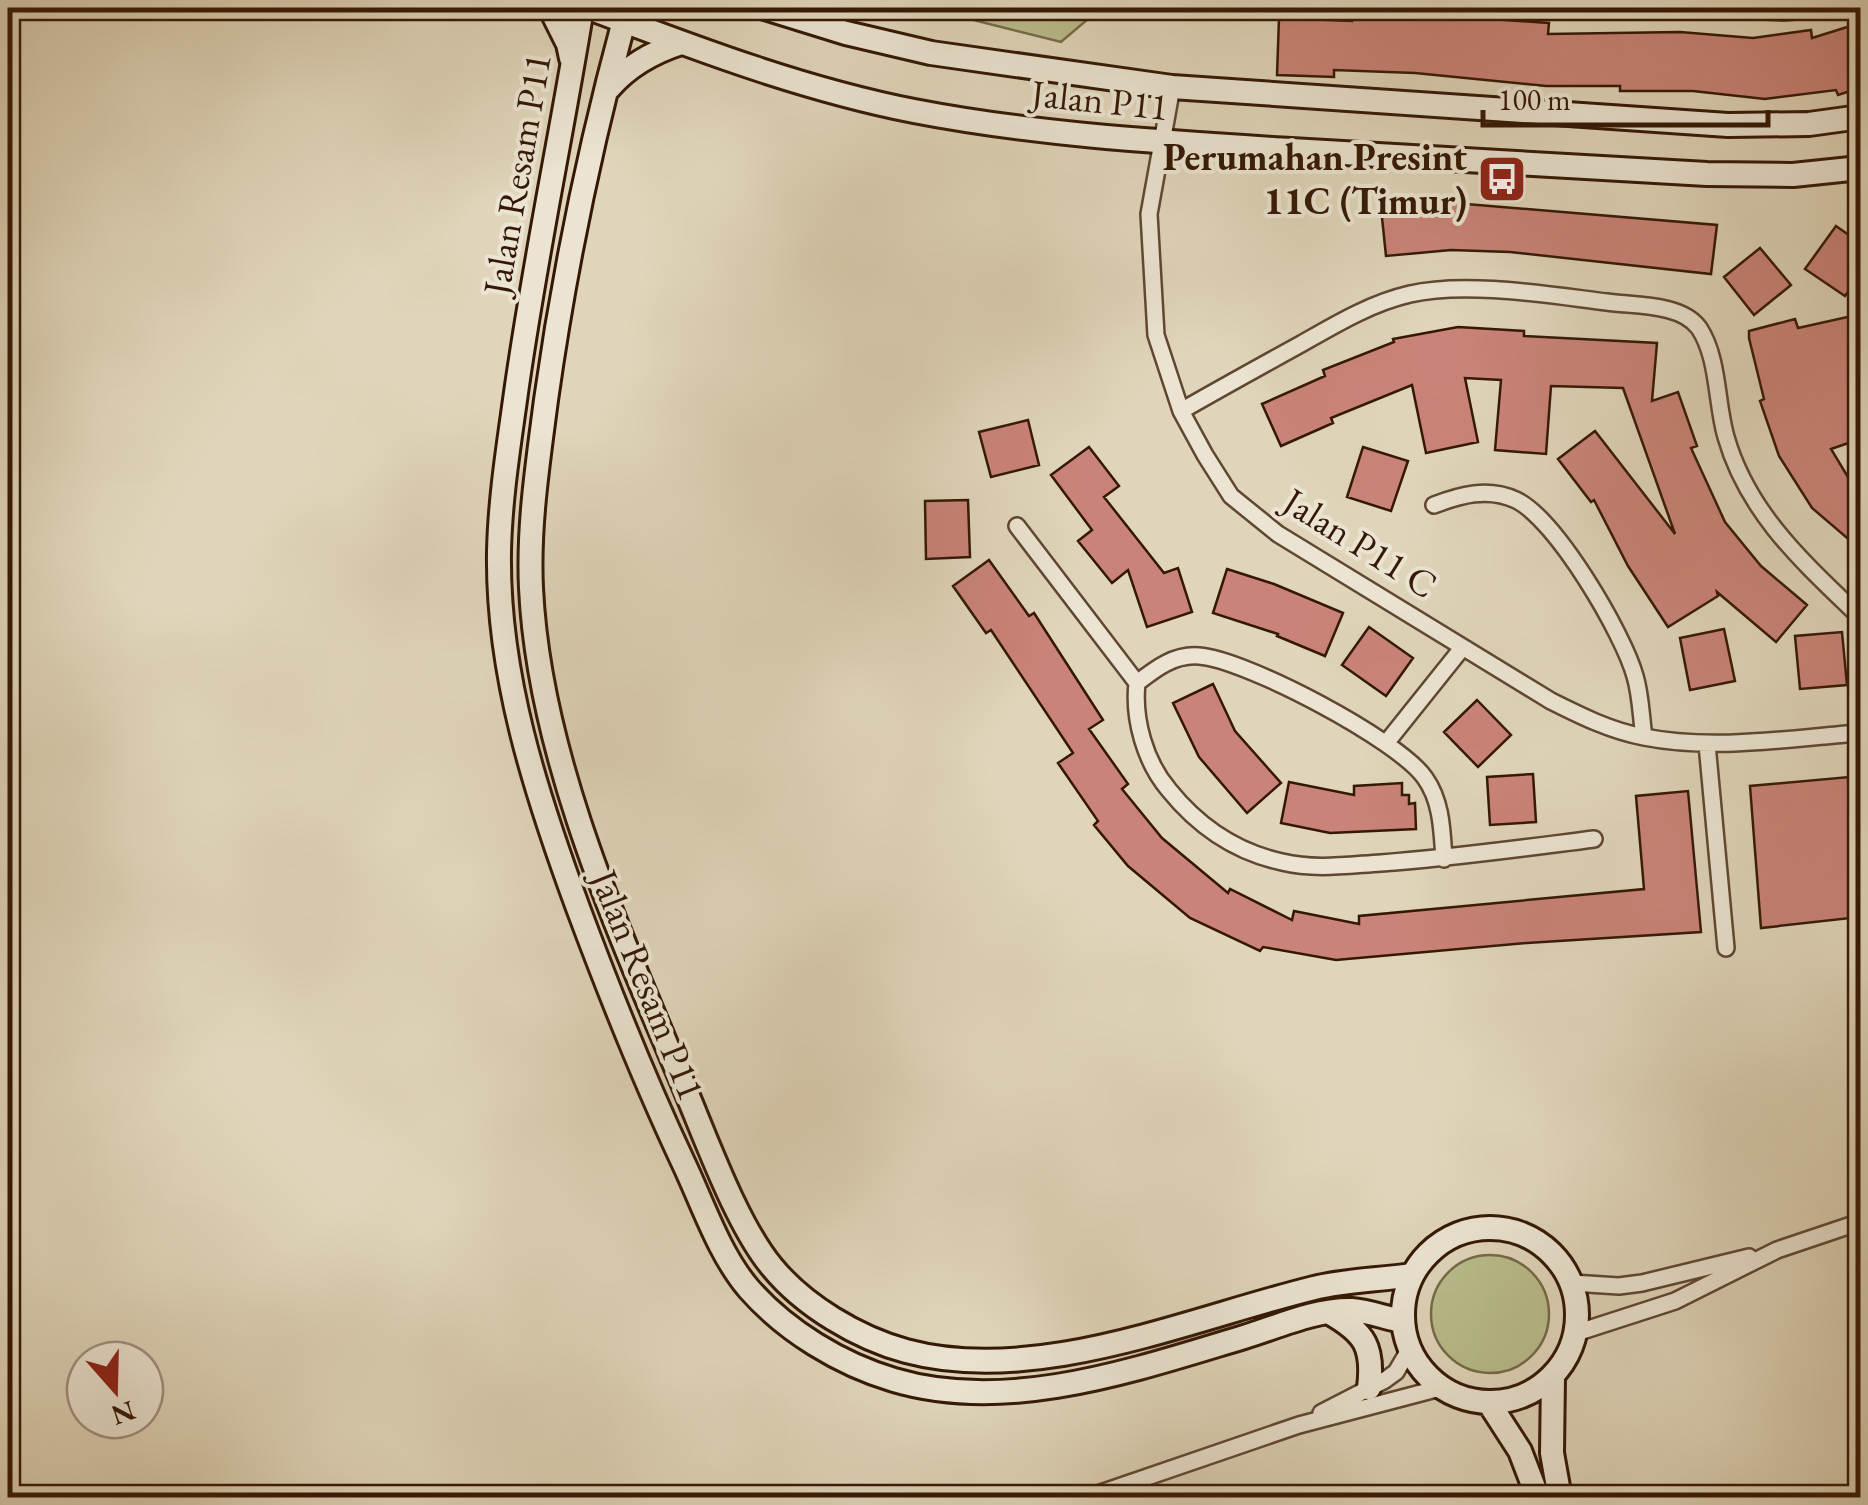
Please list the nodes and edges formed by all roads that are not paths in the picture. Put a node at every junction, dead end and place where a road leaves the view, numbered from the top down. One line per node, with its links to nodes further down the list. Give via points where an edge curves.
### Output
1 (550, 8): 8 (main road)
2 (586, 8): 6 (main road, Jalan P11); 8 (main road, Jalan Resam P11)
3 (765, 8): 9 (main road, Jalan P11, via 931,53)
4 (1703, 8): 5 (street)
5 (1827, 8)
6 (624, 14): 7 (main road, Jalan P11); 10 (main road, Jalan Resam P11)
7 (681, 43): 10 (main road, via 646,57); 12 (main road, Jalan P11, via 911,110)
8 (572, 67): 31 (main road, Jalan Resam P11, via 524,332 505,472 499,589 539,801 654,1102 726,1254 748,1288 817,1346 897,1381 949,1390 1042,1387 1132,1371)
9 (1172, 86): 11 (main road, Jalan P11, via 1728,125); 12 (street, Jalan P11 C)
10 (606, 92): 29 (main road, Jalan Resam P11, via 555,337 536,475 530,587 540,668 569,791 632,962 717,1166 772,1268 834,1319 870,1338 906,1351 996,1360 1125,1340 1320,1286)
11 (1860, 117)
12 (1160, 142): 13 (main road, Jalan P11, via 1738,176); 14 (street, Jalan P11 C, via 1149,214 1156,335)
13 (1860, 168)
14 (1182, 411): 17 (street, via 1359,311 1410,294 1453,288 1678,312 1707,343 1726,438 1747,490 1793,552); 18 (street, Jalan P11 C, via 1231,496 1278,534)
15 (1434, 505): 21 (street, via 1464,494 1516,500 1558,536 1626,648)
16 (1017, 526): 19 (street)
17 (1860, 616)
18 (1464, 647): 21 (street, Jalan P11 C, via 1551,701); 22 (street)
19 (1137, 683): 22 (street, via 1173,660 1222,660); 25 (street, via 1134,704 1160,780 1210,831 1244,850 1310,867)
20 (1860, 733): 23 (street, Jalan P11 C)
21 (1644, 737): 23 (street, Jalan P11 C)
22 (1387, 742): 25 (street, via 1434,792)
23 (1707, 744): 26 (street)
24 (1594, 839): 25 (street)
25 (1444, 859)
26 (1726, 948)
27 (1860, 1222): 28 (street)
28 (1777, 1250): 30 (street, via 1642,1284); 33 (street, via 1675,1301)
29 (1412, 1275): 30 (main road, via 1447,1240 1495,1228 1541,1244); 32 (main road)
30 (1572, 1284): 33 (main road)
31 (1330, 1314): 32 (main road, Jalan Resam P11, via 1353,1310); 36 (main road, via 1354,1327 1364,1342 1372,1362)
32 (1402, 1321): 34 (main road)
33 (1576, 1334): 35 (main road)
34 (1409, 1350): 36 (street, via 1396,1372); 37 (main road)
35 (1553, 1376): 38 (main road, via 1524,1396); 42 (main road, via 1552,1452)
36 (1368, 1388): 39 (street)
37 (1440, 1388): 38 (main road); 39 (street)
38 (1488, 1403): 41 (main road, via 1520,1451)
39 (1299, 1424): 40 (street)
40 (1086, 1498)
41 (1538, 1498)
42 (1560, 1498)

